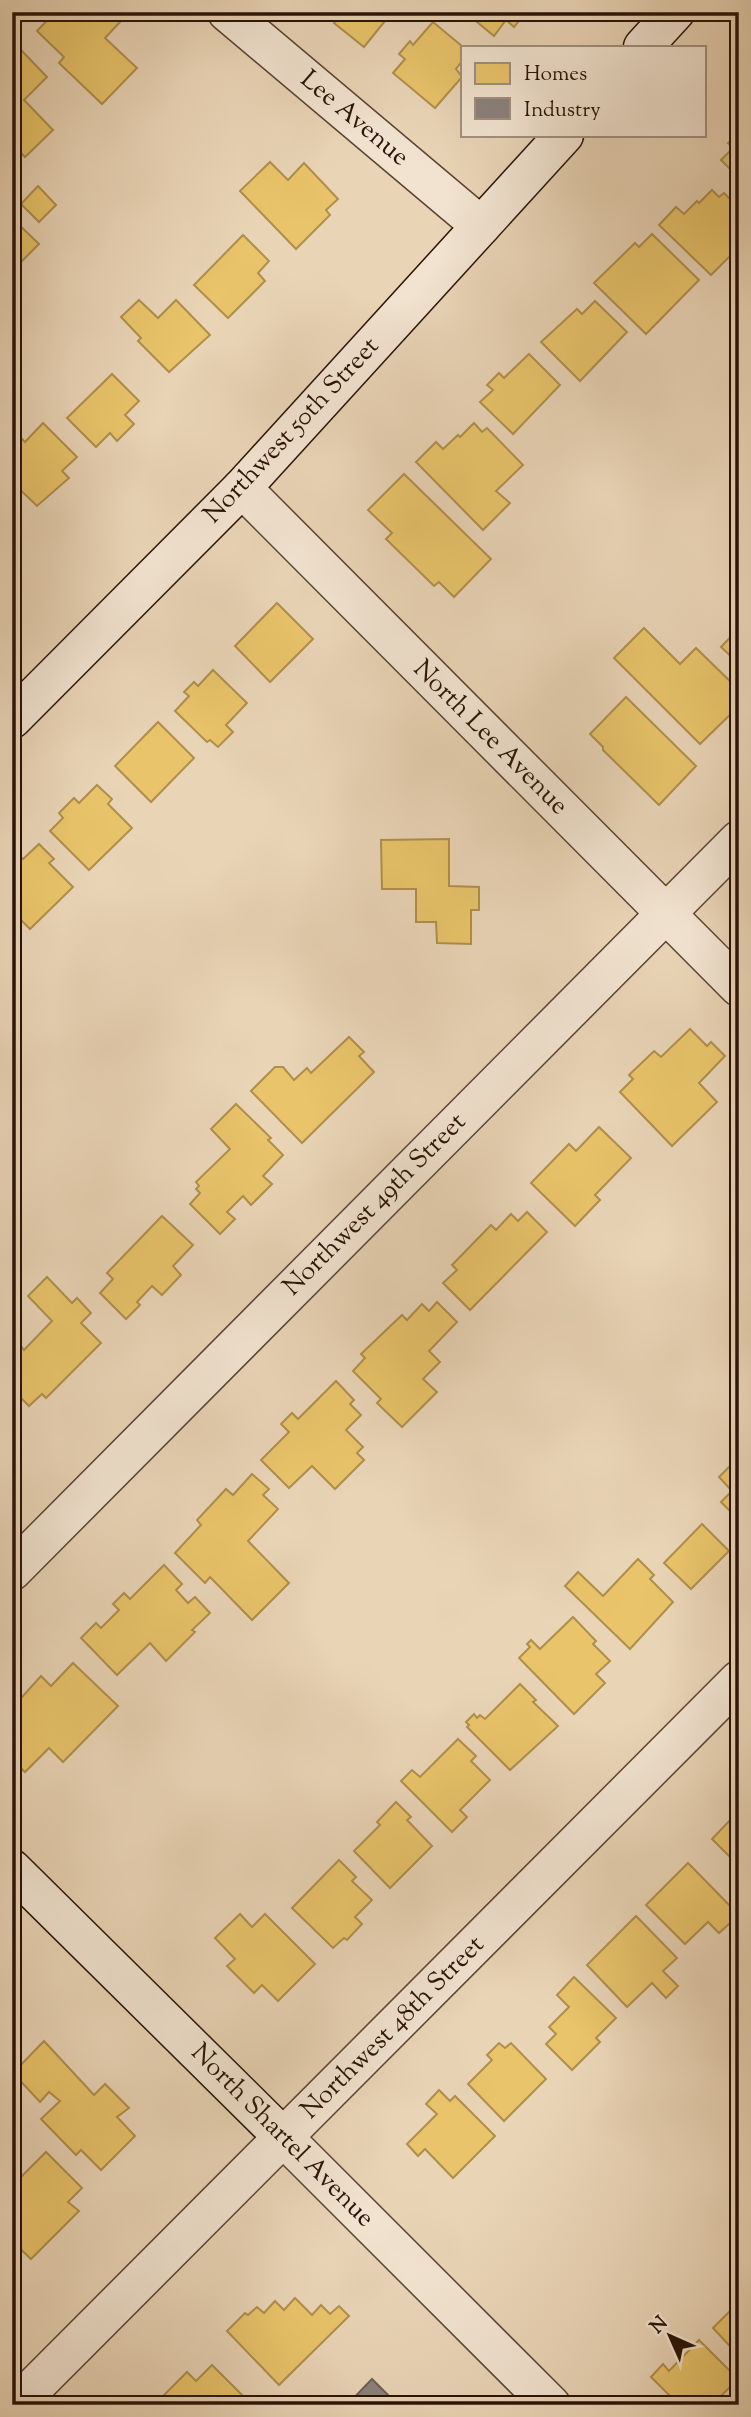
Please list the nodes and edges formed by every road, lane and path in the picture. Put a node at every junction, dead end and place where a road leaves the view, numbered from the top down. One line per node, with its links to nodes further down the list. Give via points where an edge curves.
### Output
1 (227, 12): 5 (street, Lee Avenue)
2 (675, 12): 3 (street)
3 (644, 46)
4 (563, 136): 5 (street, Northwest 50th Street)
5 (481, 226): 6 (street, Northwest 50th Street)
6 (242, 488): 7 (street, Northwest 50th Street); 9 (street, North Lee Avenue)
7 (12, 719)
8 (739, 840): 9 (street, Northwest 49th Street)
9 (664, 914): 10 (street, North Lee Avenue); 11 (street, Northwest 49th Street)
10 (739, 987)
11 (12, 1571)
12 (739, 1680): 14 (street, Northwest 48th Street)
13 (12, 1869): 14 (street, North Shartel Avenue)
14 (284, 2138): 15 (street, Northwest 48th Street); 16 (street, North Shartel Avenue)
15 (16, 2405)
16 (551, 2405)

